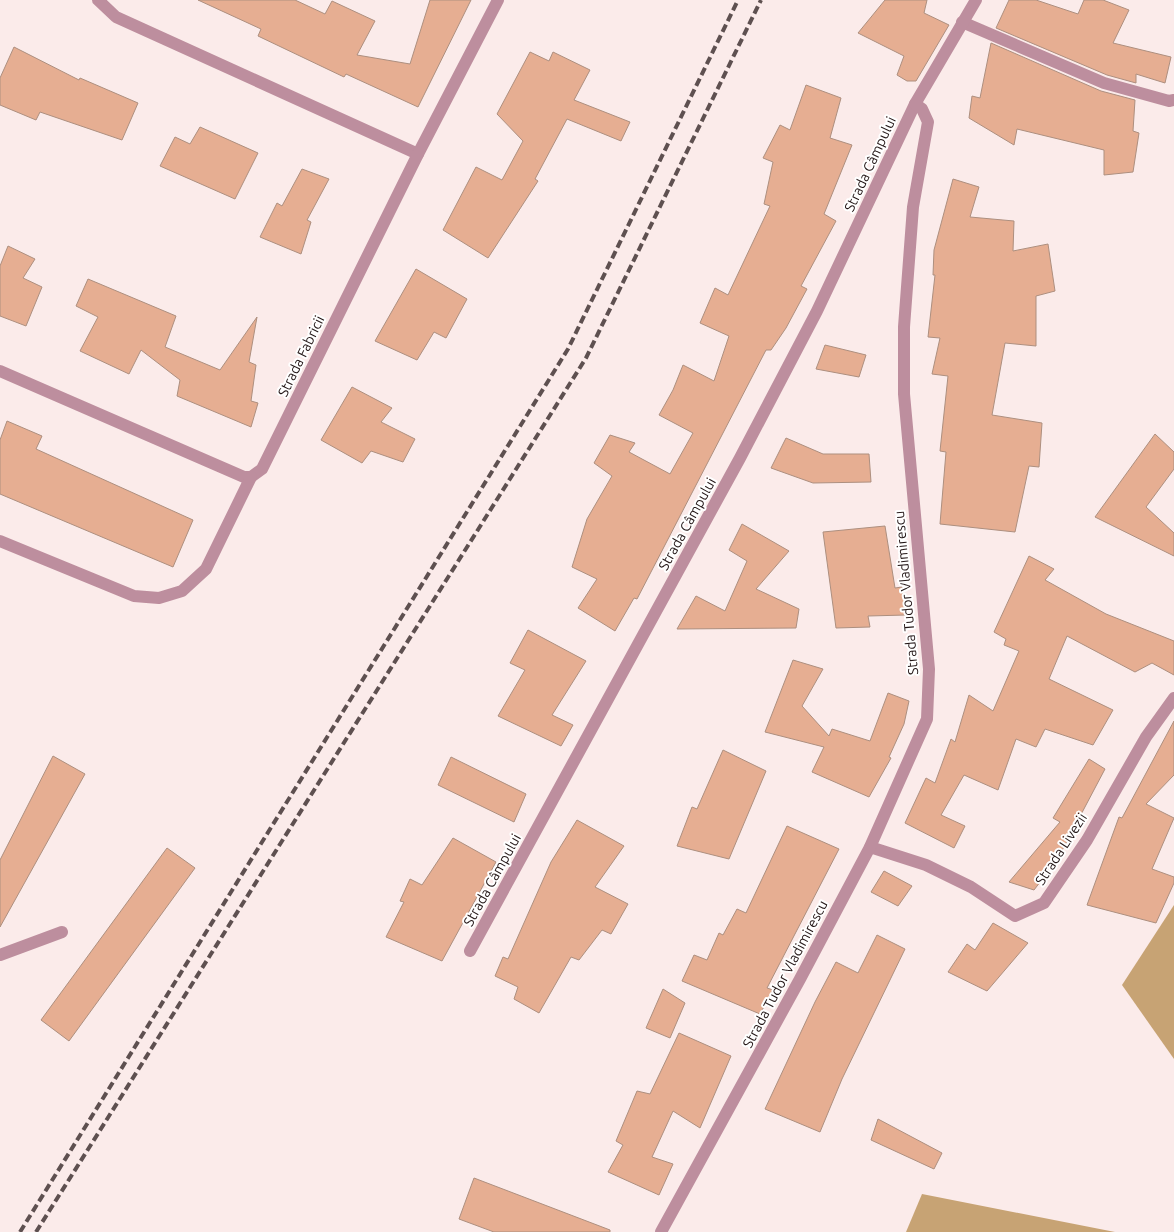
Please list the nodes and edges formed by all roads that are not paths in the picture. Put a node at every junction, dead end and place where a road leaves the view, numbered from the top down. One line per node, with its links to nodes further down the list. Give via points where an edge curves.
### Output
1 (98, 0): 7 (street, via 116,16)
2 (498, 0): 7 (street, Strada Fabricii)
3 (976, 0): 4 (street)
4 (962, 22): 5 (street, via 1104,83); 6 (street)
5 (1174, 100)
6 (915, 104): 12 (street, Strada Tudor Vladimirescu, via 922,109 928,122 913,207 904,327 904,394 928,660 926,719); 14 (street, Strada Câmpului, via 817,311 740,458)
7 (418, 154): 9 (street, Strada Fabricii, via 262,469)
8 (0, 371): 9 (street, via 244,477)
9 (251, 477): 10 (street, Strada Fabricii, via 206,569 182,591 158,598 134,596)
10 (0, 541)
11 (1174, 698): 12 (street, Strada Livezii, via 1146,737 1087,840 1044,903 1015,916 972,887 926,865)
12 (870, 847): 16 (street, Strada Tudor Vladimirescu)
13 (62, 932): 15 (street)
14 (470, 951)
15 (0, 955)
16 (661, 1232)

